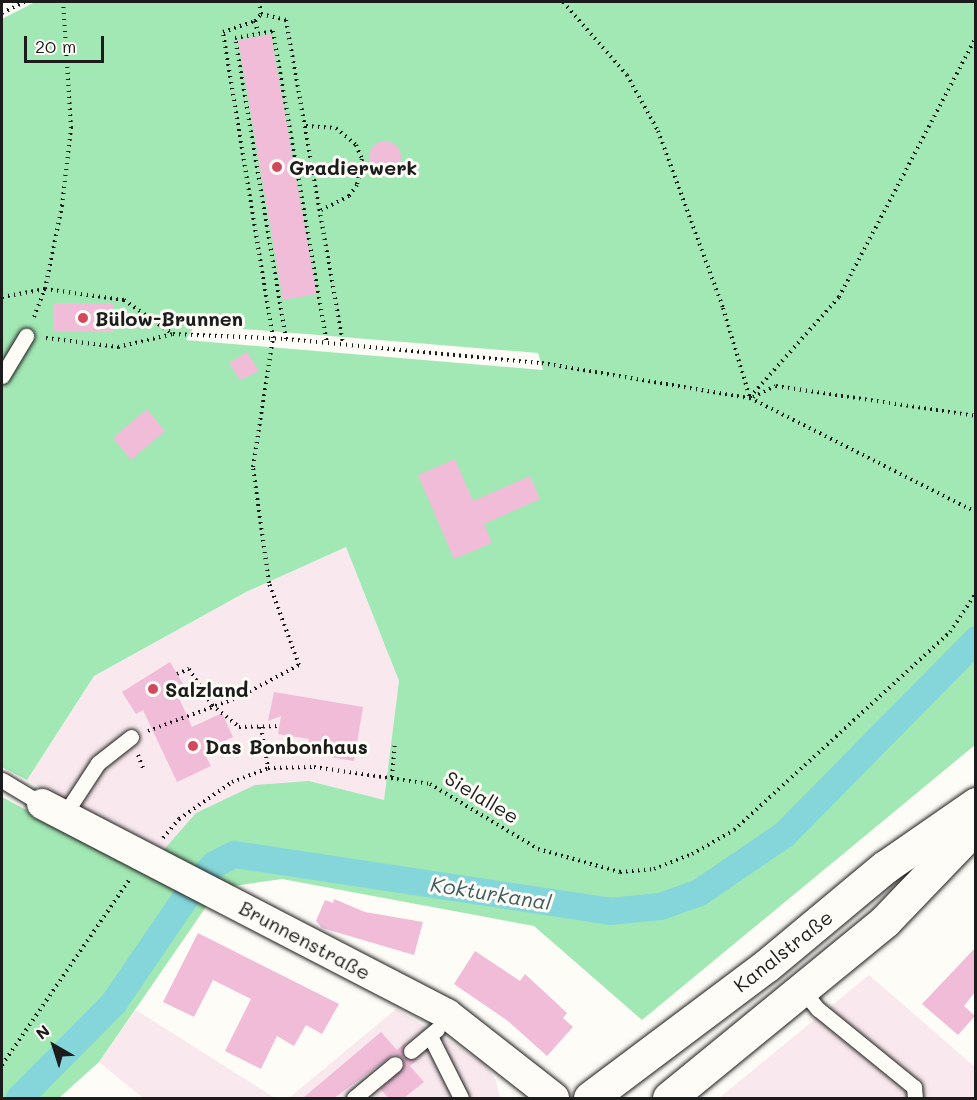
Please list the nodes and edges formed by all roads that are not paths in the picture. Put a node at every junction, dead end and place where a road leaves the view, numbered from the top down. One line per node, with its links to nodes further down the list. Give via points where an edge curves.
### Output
1 (26, 336): 2 (lane)
2 (2, 376)
3 (131, 737): 6 (lane, via 98,763)
4 (2, 780): 6 (lane)
5 (975, 804): 15 (main road, Kanalstraße, via 885,867 765,966)
6 (53, 809): 9 (street, Brunnenstraße, via 217,894)
7 (975, 826): 8 (main road, via 915,894)
8 (804, 992): 16 (main road); 17 (lane, via 818,1009 914,1087)
9 (439, 1025): 10 (lane); 13 (lane); 14 (street, Brunnenstraße)
10 (411, 1051)
11 (395, 1064): 12 (lane)
12 (354, 1098)
13 (461, 1098)
14 (554, 1098)
15 (590, 1098)
16 (669, 1098)
17 (915, 1098)

